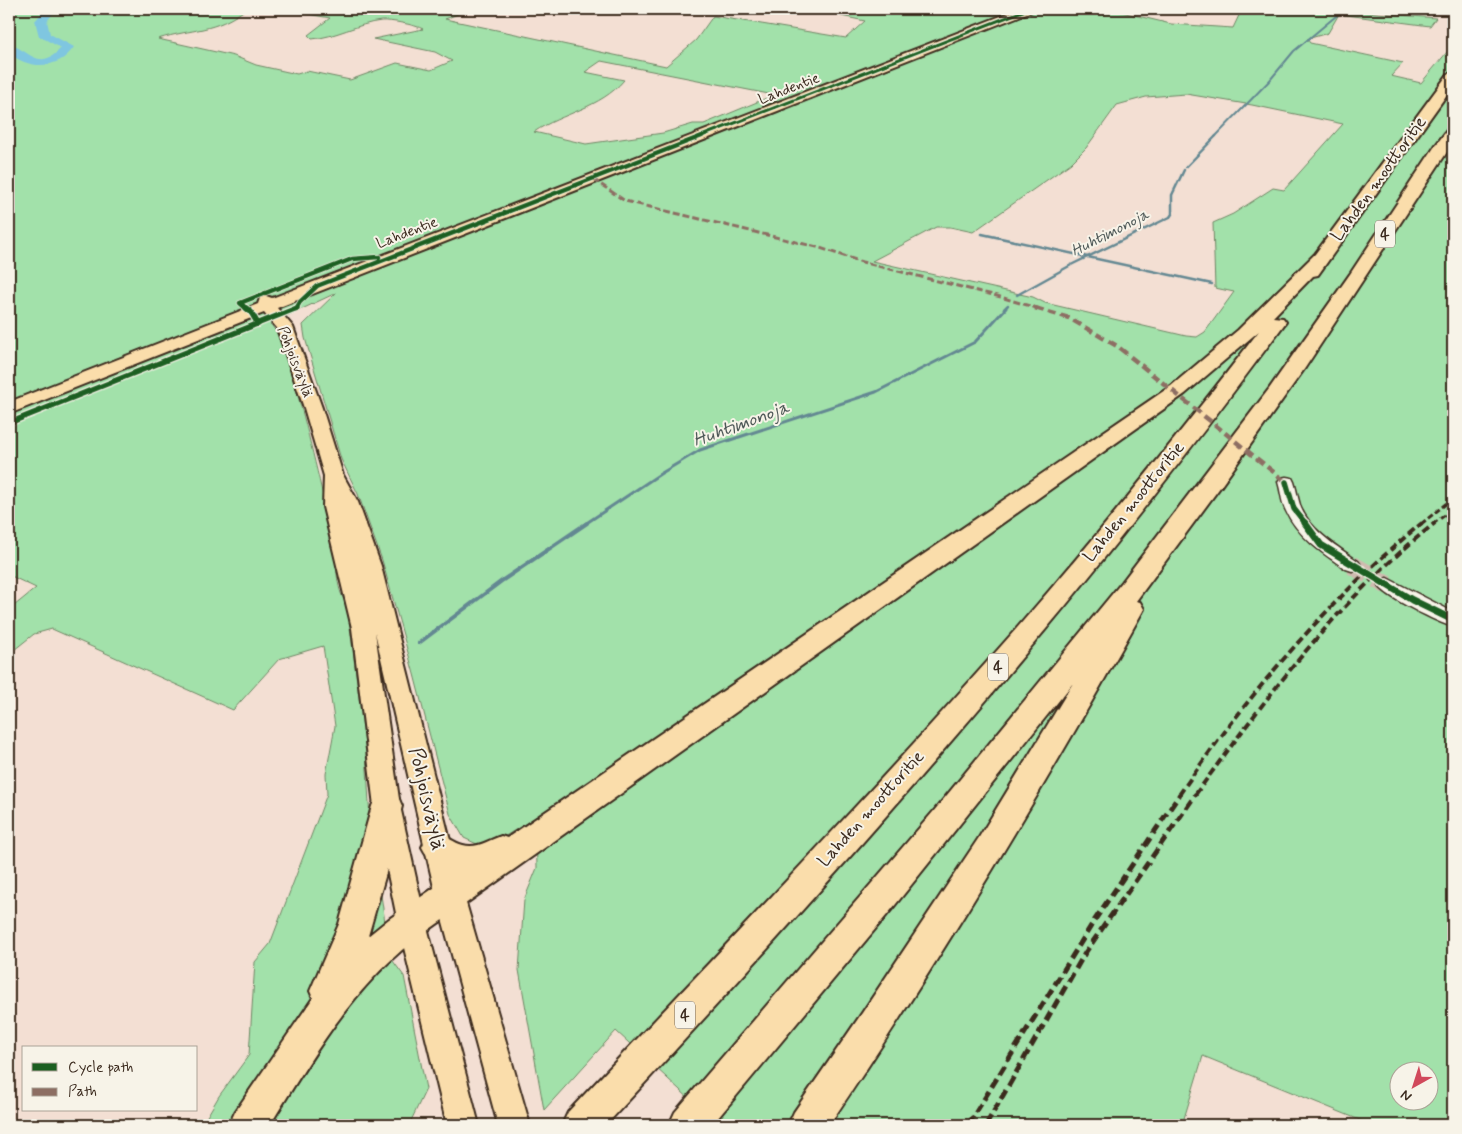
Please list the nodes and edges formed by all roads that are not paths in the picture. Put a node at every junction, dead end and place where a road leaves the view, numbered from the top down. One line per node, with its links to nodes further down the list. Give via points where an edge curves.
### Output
1 (1028, 9): 4 (main road, Lahdentie)
2 (1453, 77): 5 (highway, Lahden moottoritie / 4)
3 (1453, 132): 13 (highway, Lahden moottoritie / 4, via 1317,336)
4 (558, 192): 6 (main road, Lahdentie); 7 (main road, Lahdentie, via 530,200)
5 (1321, 258): 18 (highway, via 1245,334 1178,390); 27 (highway, Lahden moottoritie / 4, via 1261,341 1054,601 788,904)
6 (317, 286): 7 (main road, Lahdentie); 8 (main road, Pohjoisväylä, via 296,309)
7 (268, 303): 8 (main road, Pohjoisväylä, via 285,313); 9 (main road, Lahdentie, via 83,374); 10 (main road, Pohjoisväylä, via 285,327)
8 (294, 330): 10 (main road, Pohjoisväylä)
9 (9, 408)
10 (313, 408): 11 (main road, Pohjoisväylä)
11 (333, 475): 17 (main road, Pohjoisväylä, via 333,507 363,628); 19 (main road, Pohjoisväylä, via 348,502 370,566)
12 (1286, 482): 14 (street, via 1294,509 1306,527 1321,545)
13 (1192, 509): 22 (highway, via 989,849); 28 (highway, Lahden moottoritie / 4, via 1057,682 854,931)
14 (1352, 565)
15 (1387, 584): 16 (street)
16 (1453, 620)
17 (387, 806): 21 (main road, Pohjoisväylä); 23 (highway, via 341,965)
18 (540, 833): 19 (highway, via 514,842 488,858 464,861 451,857); 20 (highway)
19 (438, 847): 20 (main road, Pohjoisväylä)
20 (450, 896): 21 (highway); 26 (main road, Pohjoisväylä)
21 (412, 923): 23 (highway, via 375,952 341,990); 25 (main road, Pohjoisväylä)
22 (875, 1026): 29 (highway); 30 (highway)
23 (277, 1080): 24 (highway)
24 (248, 1125)
25 (463, 1125)
26 (514, 1125)
27 (581, 1125)
28 (688, 1125)
29 (807, 1125)
30 (823, 1125)

